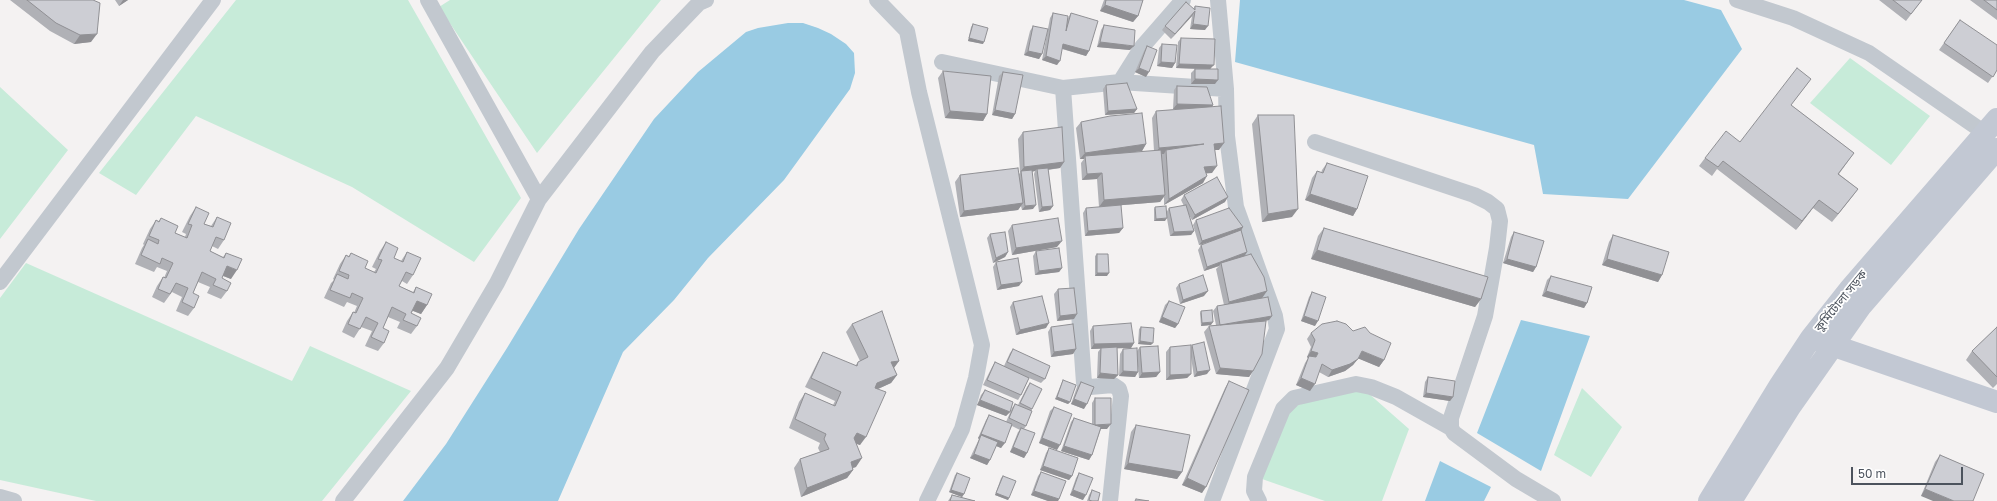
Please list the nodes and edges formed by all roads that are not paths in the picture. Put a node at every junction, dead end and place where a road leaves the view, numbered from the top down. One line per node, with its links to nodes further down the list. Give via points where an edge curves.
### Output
1 (213, 0): 15 (street)
2 (428, 0): 14 (street)
3 (877, 0): 23 (street, via 907,31 919,92 982,345 962,429)
4 (1184, 0): 9 (street, via 1142,47)
5 (1218, 0): 11 (street)
6 (1737, 0): 12 (street, via 1793,18 1869,53)
7 (701, 1): 14 (street, via 652,52)
8 (942, 62): 10 (street)
9 (1120, 82): 10 (street); 11 (street)
10 (1063, 88): 24 (street, via 1084,383 1090,387 1113,384 1119,389 1120,396)
11 (1226, 89): 25 (street, via 1227,136 1236,207 1275,316 1277,329)
12 (1993, 134): 16 (main road, কুর্মিটোলা সড়ক, via 1849,290); 17 (main road, কুর্মিটোলা সড়ক)
13 (1315, 142): 19 (street, via 1474,195 1497,209 1500,221 1498,241 1485,316 1451,418)
14 (539, 199): 22 (street, via 497,283 447,368)
15 (0, 282)
16 (1811, 338): 17 (main road); 28 (main road, কুর্মিটোলা সড়ক)
17 (1833, 346): 18 (main road); 29 (main road, কুর্মিটোলা সড়ক, via 1790,407)
18 (1997, 402)
19 (1451, 428): 26 (street, via 1396,397 1356,384 1294,398 1283,409 1255,477 1254,491); 27 (street, via 1454,433 1516,479)
20 (0, 498): 21 (street)
21 (14, 501)
22 (343, 501)
23 (927, 501)
24 (1110, 501)
25 (1212, 501)
26 (1259, 501)
27 (1553, 501)
28 (1709, 501)
29 (1730, 501)

